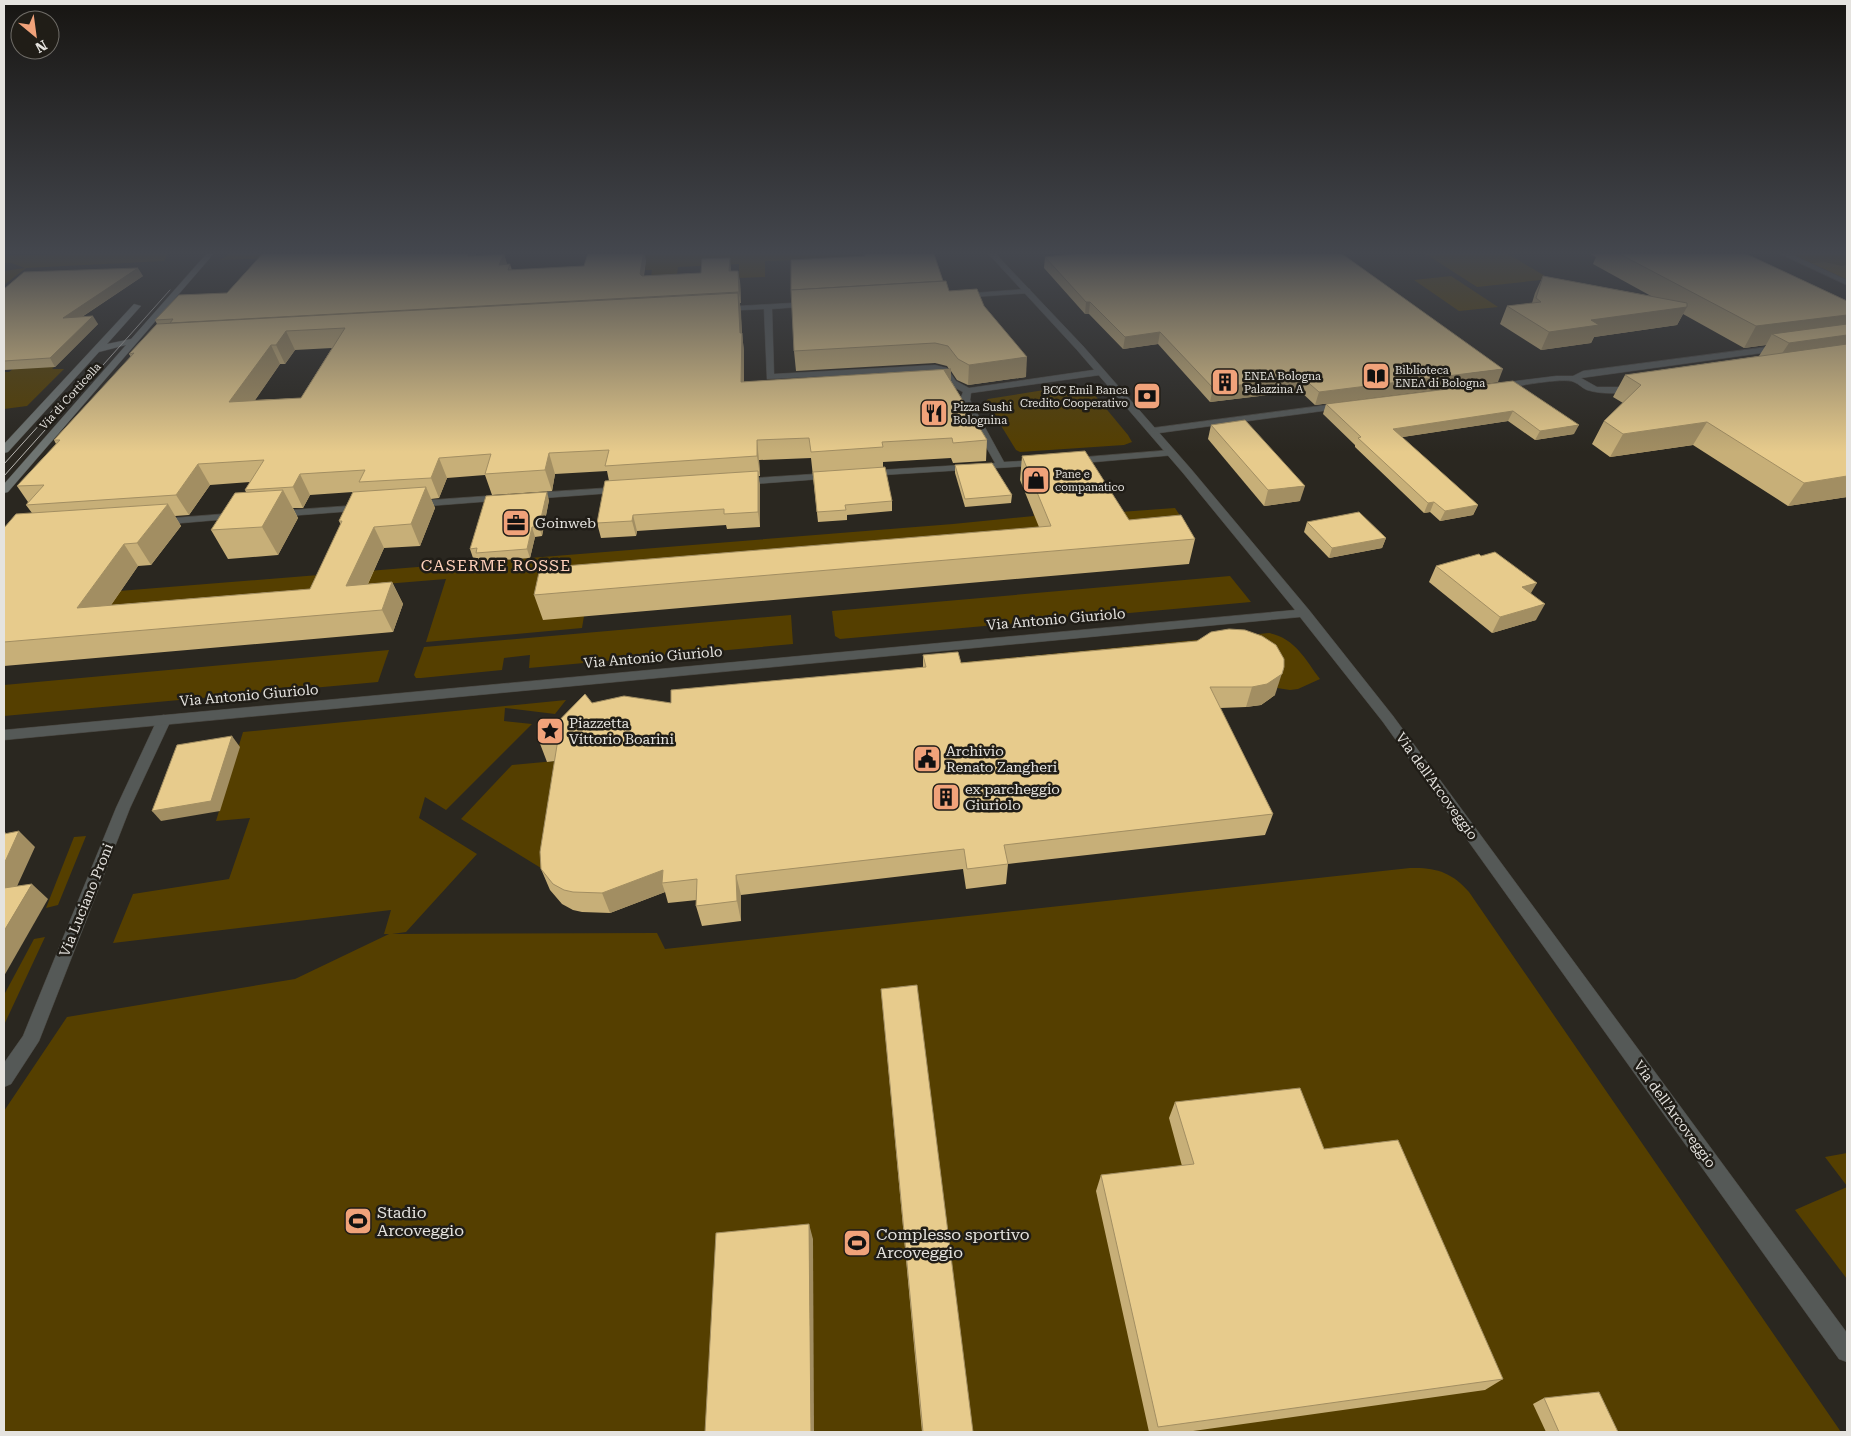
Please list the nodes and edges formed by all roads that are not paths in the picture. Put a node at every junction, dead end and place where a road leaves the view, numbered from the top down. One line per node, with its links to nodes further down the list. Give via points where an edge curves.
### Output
1 (126, 318): 7 (main road, Via di Corticella)
2 (159, 318): 5 (main road, Via di Corticella)
3 (768, 318): 12 (street, via 770,380 935,368 944,370 949,383)
4 (1051, 318): 8 (street, Via dell'Arcoveggio)
5 (141, 340): 7 (main road, via 112,344); 19 (main road, Via di Corticella)
6 (1790, 347): 9 (street, via 1582,374)
7 (95, 351): 15 (main road, Via di Corticella)
8 (1100, 372): 12 (street); 14 (street, Via dell'Arcoveggio)
9 (1576, 379): 10 (street, via 1589,388 1605,392); 11 (street)
10 (1648, 387)
11 (1487, 388)
12 (968, 392): 17 (street, via 966,400)
13 (1349, 406): 14 (street)
14 (1152, 431): 16 (street, Via dell'Arcoveggio)
15 (4, 450)
16 (1171, 453): 17 (street); 26 (street, Via dell'Arcoveggio)
17 (1001, 465): 18 (street)
18 (728, 483)
19 (4, 490)
20 (629, 490): 21 (street)
21 (402, 505)
22 (373, 507): 23 (street)
23 (268, 514)
24 (248, 516): 25 (street)
25 (151, 522)
26 (1304, 613): 27 (street, Via Antonio Giuriolo); 30 (street, Via dell'Arcoveggio, via 1388,719)
27 (164, 720): 28 (street, Via Antonio Giuriolo); 29 (street, Via Luciano Proni, via 123,808 30,1041)
28 (4, 735)
29 (4, 1078)
30 (1847, 1351)

